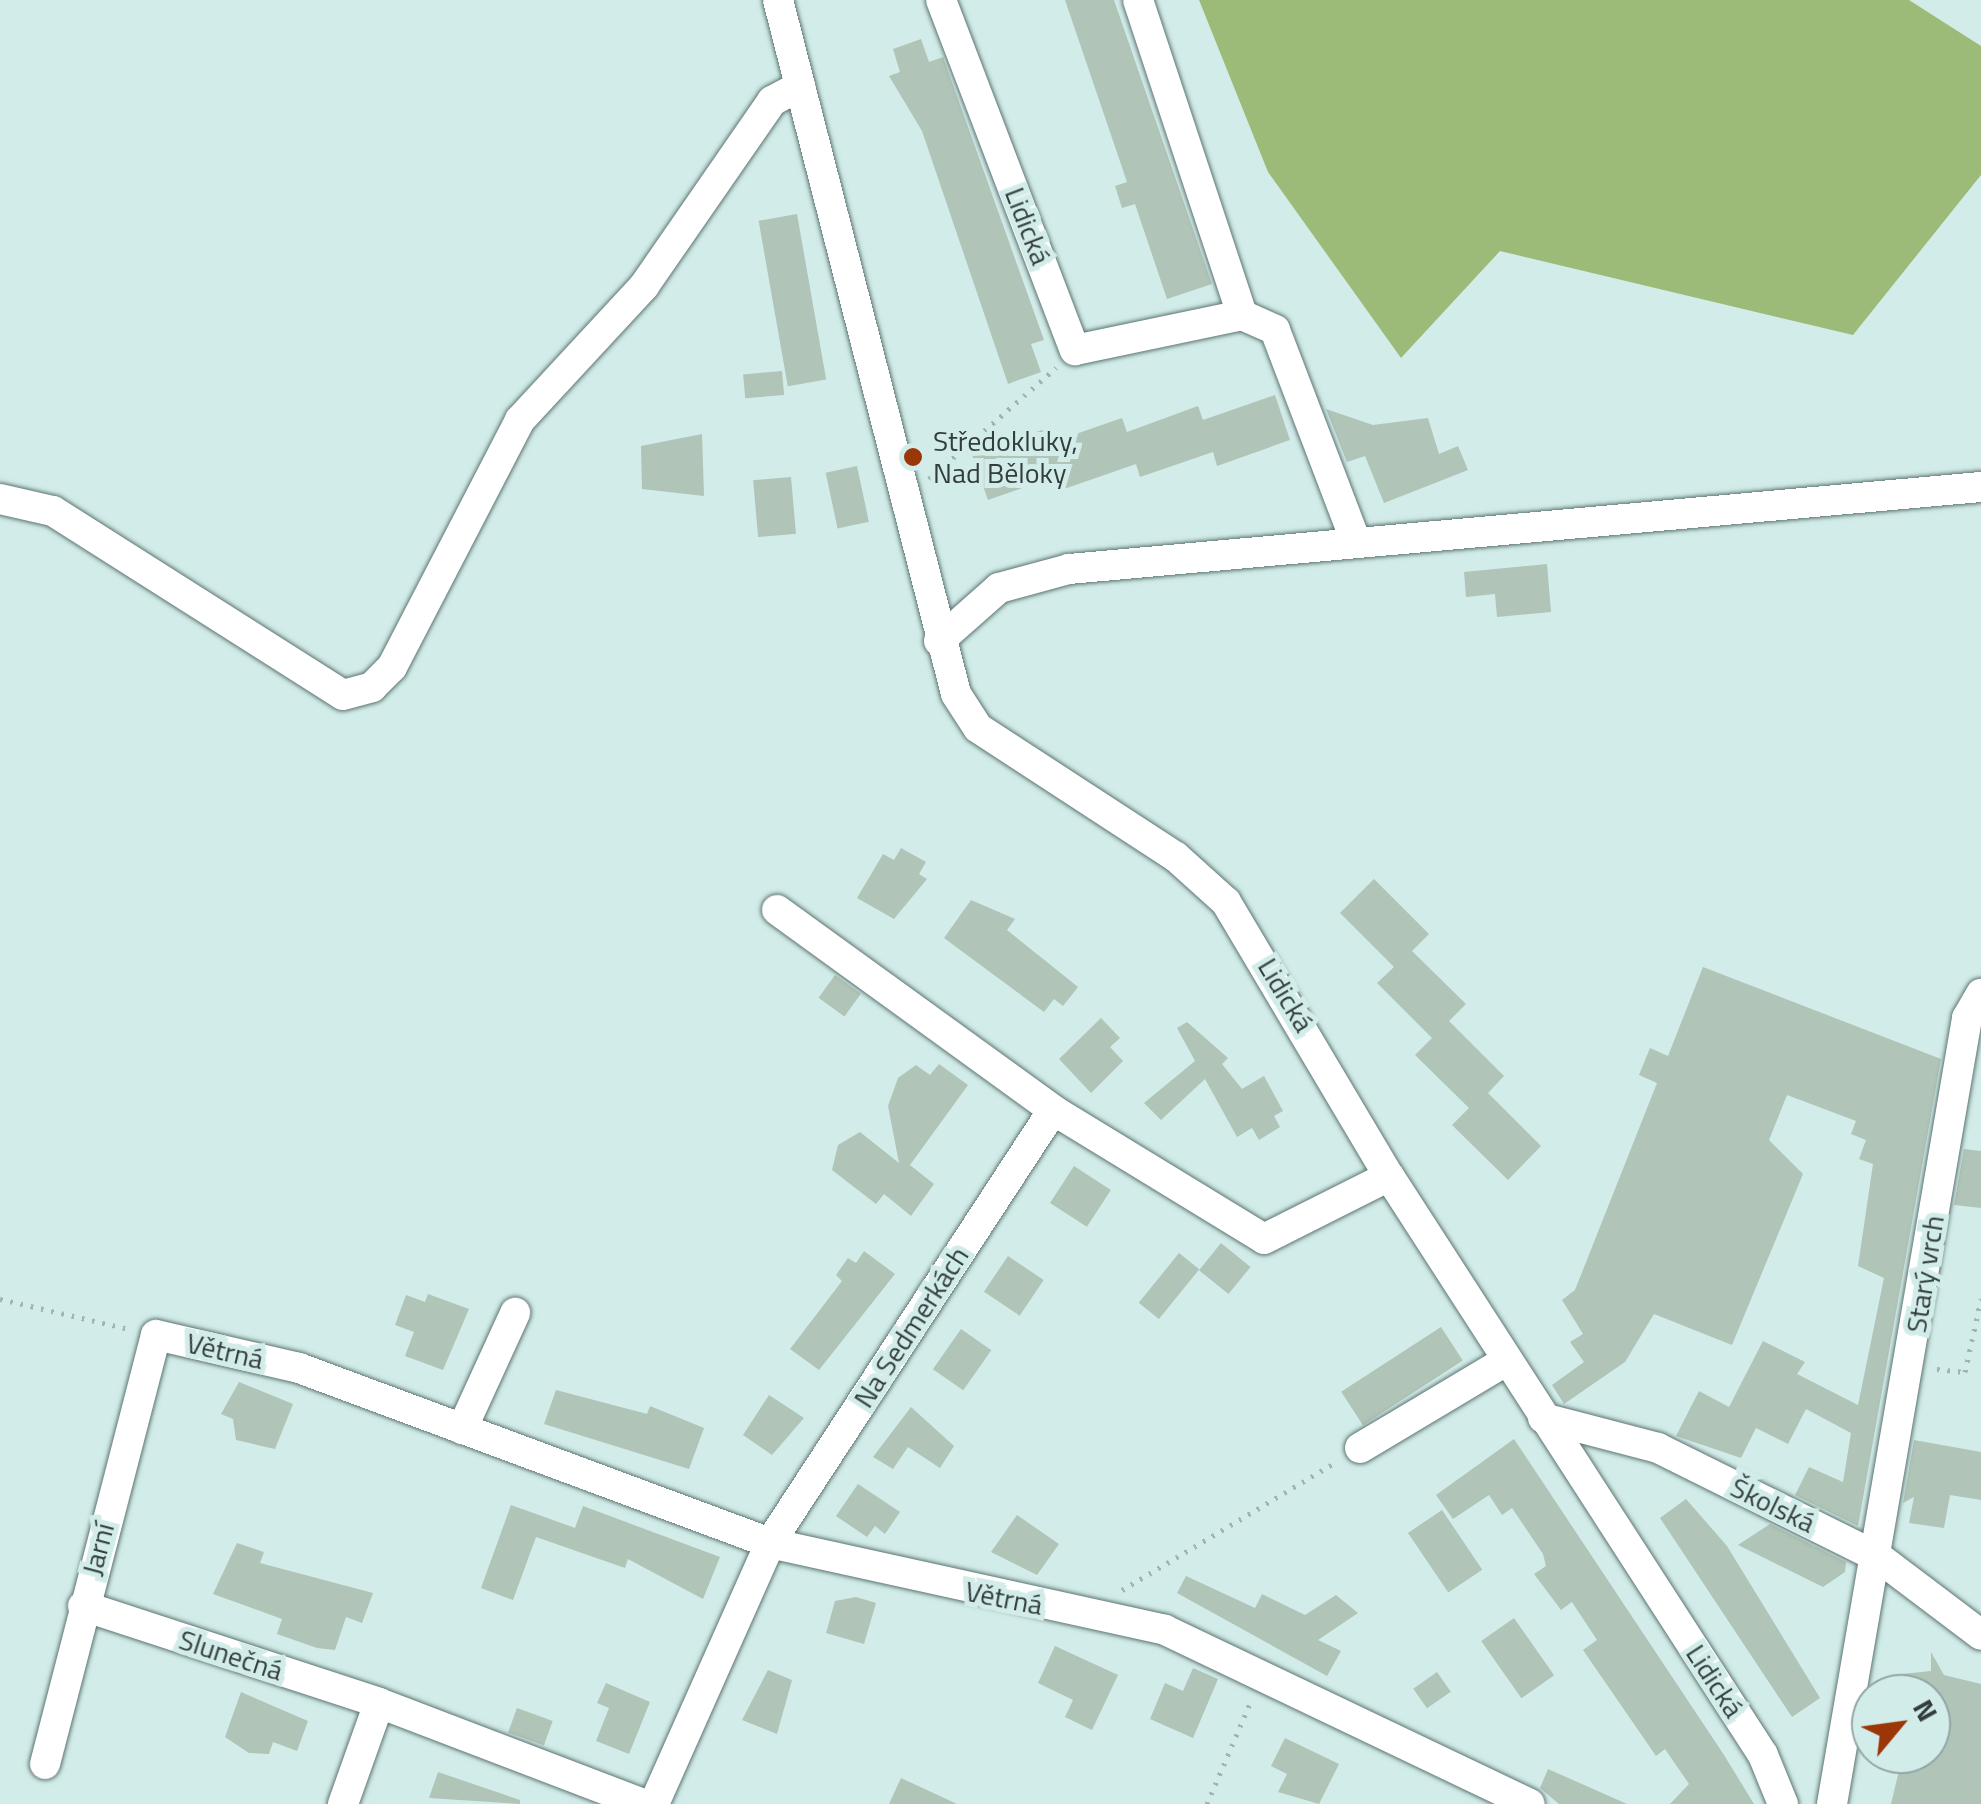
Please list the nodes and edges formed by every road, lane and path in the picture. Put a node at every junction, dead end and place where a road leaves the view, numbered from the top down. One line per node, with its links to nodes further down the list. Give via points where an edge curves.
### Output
1 (778, 0): 4 (street, Lidická)
2 (941, 0): 6 (street, Lidická)
3 (1138, 0): 5 (street)
4 (800, 86): 8 (street, via 772,101 644,286 520,420 392,667 372,687 343,694 54,511); 9 (street, Lidická)
5 (1242, 315): 6 (street); 10 (street, via 1275,330 1288,349)
6 (1076, 350): 9 (path)
7 (1981, 488): 10 (street)
8 (0, 498)
9 (904, 501): 11 (street, Lidická)
10 (1355, 539): 11 (street, via 1026,577 972,606)
11 (939, 641): 15 (street, Lidická, via 978,728 1176,857 1226,902)
12 (777, 910): 14 (street)
13 (1981, 994): 21 (street, Starý vrch, via 1967,1018)
14 (1053, 1110): 15 (street, via 1264,1239); 25 (street, Na Sedmerkách)
15 (1389, 1176): 20 (street, Lidická)
16 (0, 1299): 19 (path)
17 (1981, 1299): 21 (path, via 1965,1372)
18 (515, 1313): 23 (street)
19 (156, 1335): 23 (street, Větrná, via 300,1368); 27 (street, Jarní)
20 (1506, 1361): 22 (street, Lidická); 24 (street)
21 (1910, 1365): 26 (street, Starý vrch)
22 (1543, 1418): 26 (street, Školská, via 1658,1448); 38 (street, Lidická, via 1764,1754)
23 (462, 1428): 25 (street, Větrná)
24 (1360, 1448): 28 (path)
25 (770, 1543): 28 (street, Větrná); 35 (street)
26 (1878, 1557): 29 (street, Školská); 39 (street, Starý vrch)
27 (83, 1606): 31 (street, Slunečná); 32 (street, Jarní)
28 (1082, 1614): 30 (street, Větrná, via 1165,1630)
29 (1981, 1635)
30 (1262, 1675): 36 (path); 37 (street, Větrná)
31 (379, 1703): 33 (street); 34 (street, Slunečná)
32 (45, 1764)
33 (343, 1804)
34 (643, 1804)
35 (654, 1804)
36 (1207, 1804)
37 (1530, 1804)
38 (1784, 1804)
39 (1832, 1804)

